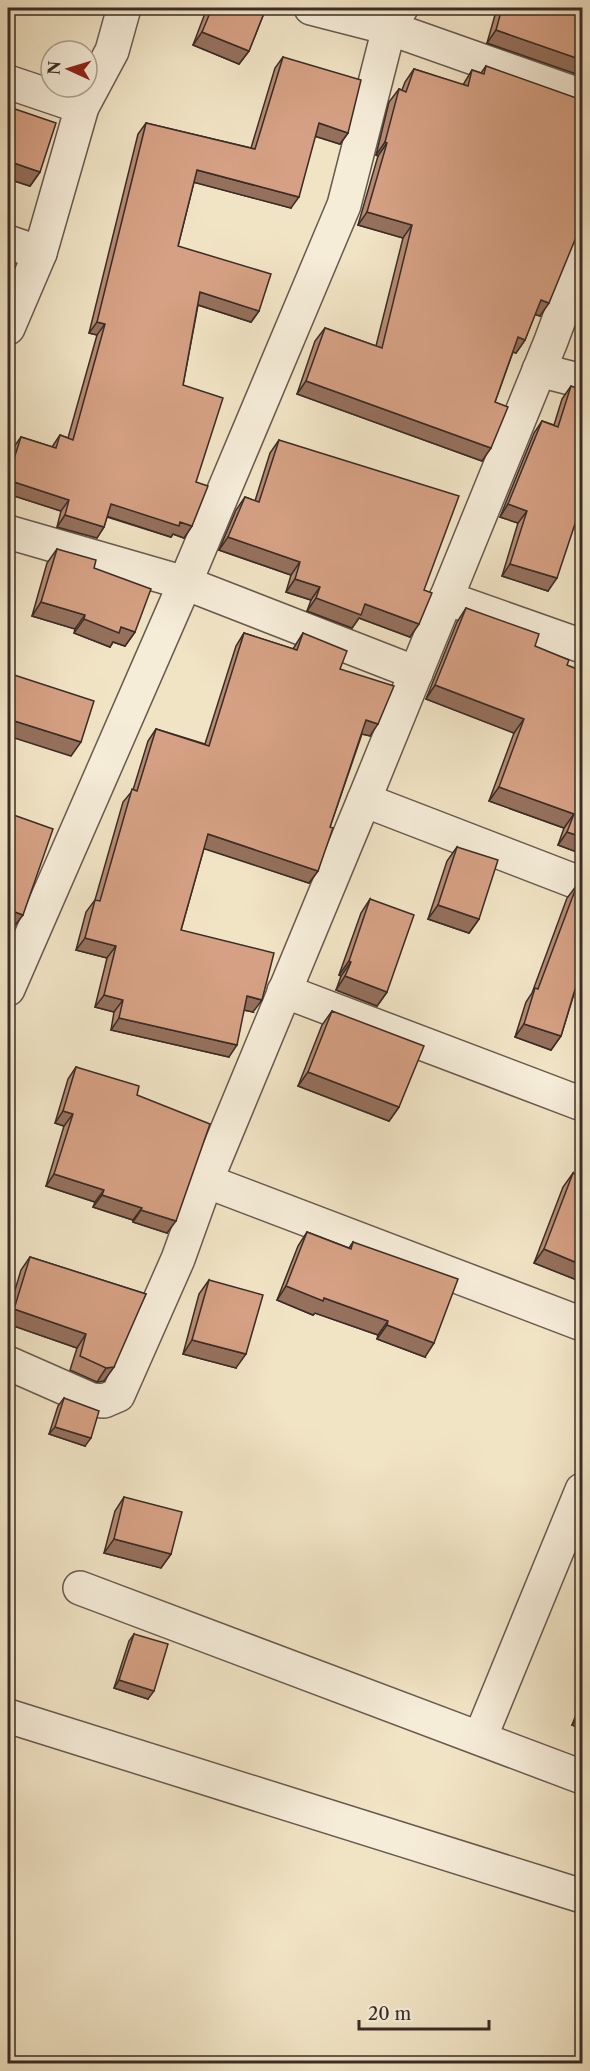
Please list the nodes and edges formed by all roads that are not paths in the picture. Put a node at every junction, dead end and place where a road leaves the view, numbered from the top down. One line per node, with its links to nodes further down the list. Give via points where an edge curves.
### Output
1 (124, 8): 6 (street, via 112,51)
2 (311, 8): 3 (street)
3 (395, 18): 5 (street); 14 (street, via 344,206)
4 (8, 82): 6 (street)
5 (582, 96)
6 (82, 107): 8 (street)
7 (8, 242): 8 (street)
8 (40, 253): 10 (street)
9 (582, 257): 11 (street)
10 (8, 328)
11 (539, 370): 12 (street); 15 (street)
12 (582, 381)
13 (8, 532): 14 (street)
14 (185, 583): 17 (street); 20 (street)
15 (446, 598): 16 (street); 17 (street)
16 (582, 646)
17 (416, 673): 18 (street)
18 (364, 800): 19 (street); 21 (street)
19 (582, 884)
20 (8, 989)
21 (284, 991): 22 (street); 23 (street)
22 (582, 1104)
23 (206, 1181): 24 (street); 25 (street, via 178,1259 118,1395 104,1401 85,1398)
24 (582, 1324)
25 (8, 1364)
26 (582, 1490): 27 (street)
27 (570, 1561): 30 (street)
28 (80, 1588): 30 (street)
29 (8, 1716): 32 (street)
30 (480, 1738): 31 (street)
31 (582, 1777)
32 (582, 1896)

